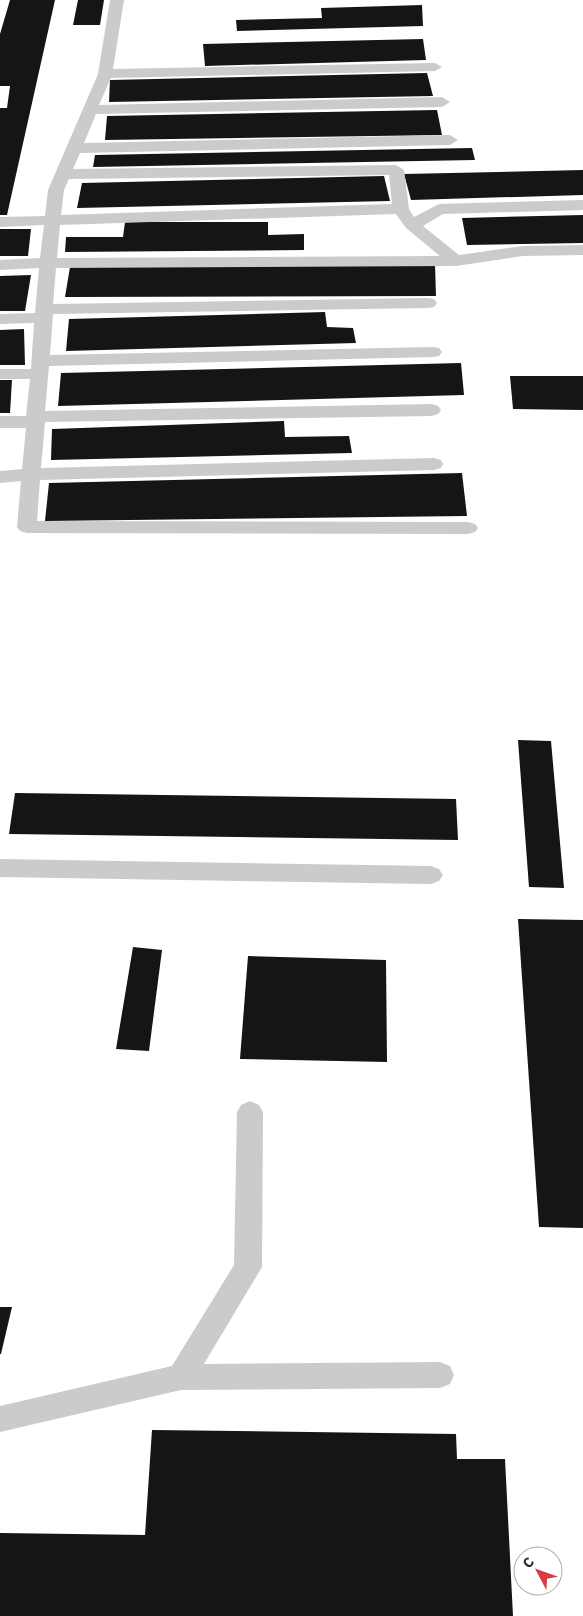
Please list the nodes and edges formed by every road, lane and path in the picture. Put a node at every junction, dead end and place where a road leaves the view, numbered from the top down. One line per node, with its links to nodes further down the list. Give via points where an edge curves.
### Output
1 (117, 0): 3 (lane)
2 (435, 67): 3 (lane)
3 (105, 74): 5 (lane)
4 (442, 102): 5 (lane)
5 (89, 110): 7 (lane)
6 (450, 140): 7 (lane)
7 (73, 148): 8 (lane)
8 (62, 174): 10 (lane, via 396,170); 11 (lane, via 56,190)
9 (583, 205): 13 (lane, via 439,209)
10 (401, 210): 11 (lane); 13 (lane)
11 (52, 221): 12 (lane); 16 (lane)
12 (0, 222)
13 (412, 225): 15 (lane)
14 (583, 250): 15 (lane, via 523,251)
15 (456, 261): 16 (lane)
16 (48, 263): 17 (lane); 19 (lane)
17 (0, 265)
18 (428, 303): 19 (lane)
19 (43, 314): 20 (lane); 22 (lane)
20 (0, 319)
21 (433, 352): 22 (lane)
22 (39, 368): 23 (lane); 25 (lane)
23 (0, 374)
24 (432, 410): 25 (lane)
25 (35, 419): 26 (lane); 28 (lane)
26 (0, 422)
27 (434, 464): 28 (lane)
28 (32, 474): 29 (lane); 30 (lane, via 27,527)
29 (0, 477)
30 (468, 528)
31 (0, 868): 32 (lane)
32 (431, 875)
33 (250, 1112): 35 (lane, via 248,1267)
34 (440, 1375): 35 (lane)
35 (181, 1377): 36 (lane)
36 (0, 1419)

